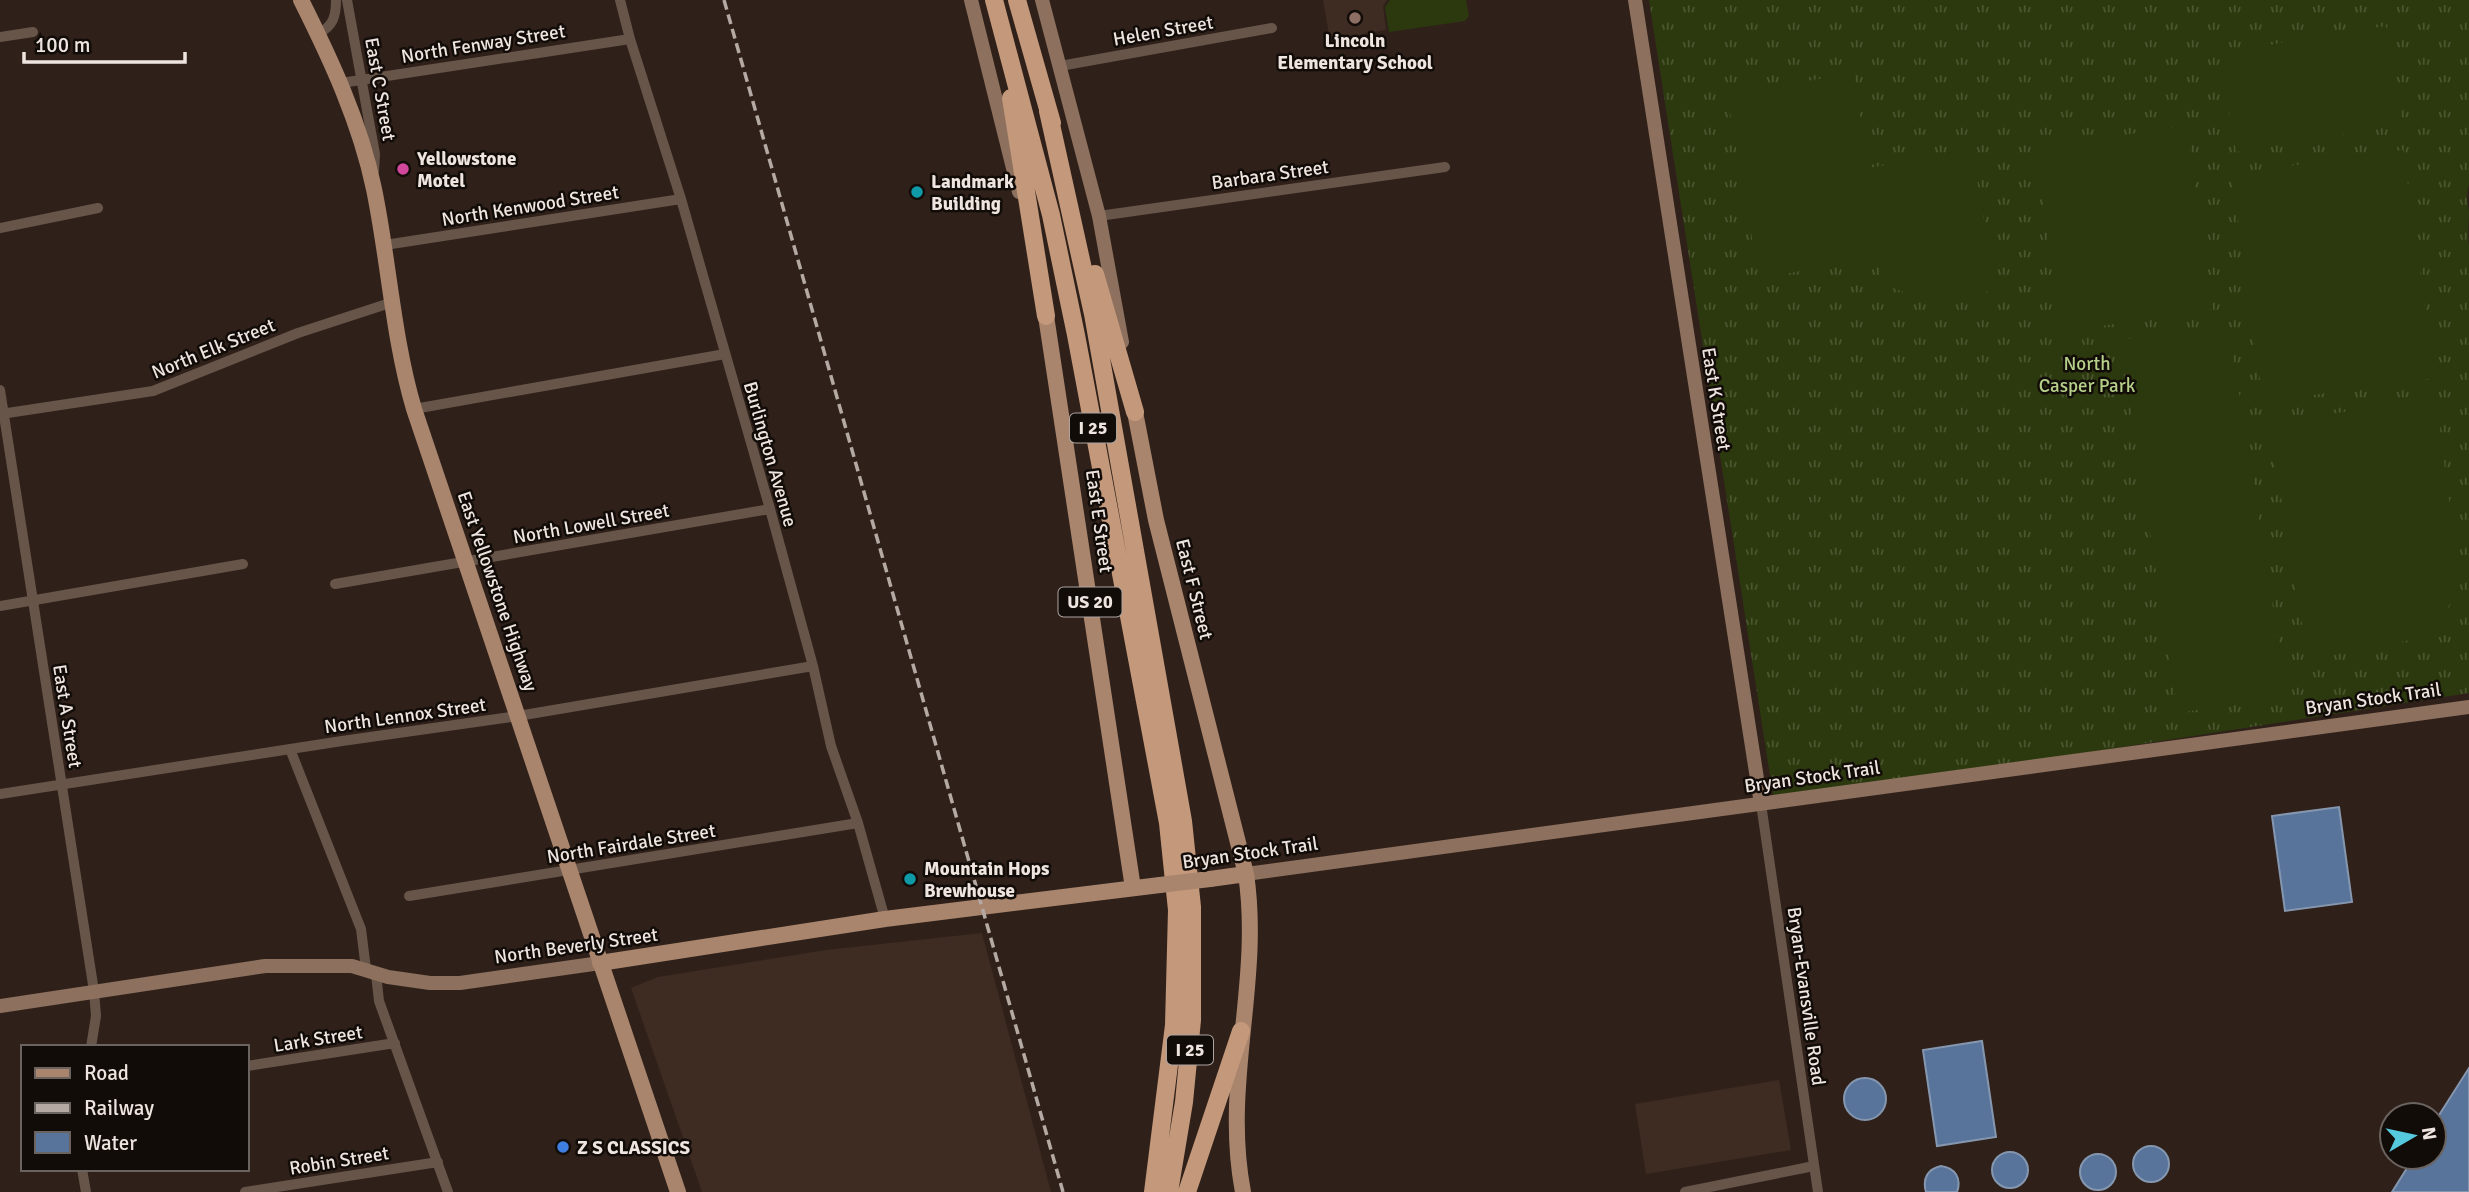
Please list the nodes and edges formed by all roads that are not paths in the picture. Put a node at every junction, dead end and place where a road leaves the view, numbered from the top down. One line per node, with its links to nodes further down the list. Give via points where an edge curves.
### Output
1 (301, 0): 12 (main road, East Yellowstone Highway)
2 (336, 0): 12 (street, via 330,28)
3 (347, 0): 17 (street, East C Street)
4 (620, 0): 15 (street, Burlington Avenue)
5 (971, 0): 28 (main road, East E Street)
6 (994, 0): 13 (highway, I 25)
7 (1017, 0): 19 (highway, I 25)
8 (1042, 0): 16 (main road, East F Street)
9 (1634, 0): 46 (main road, East K Street)
10 (1272, 28): 16 (street, Helen Street)
11 (33, 32): 14 (street)
12 (318, 34): 18 (main road, East Yellowstone Highway)
13 (1004, 36): 28 (highway, US 20); 69 (highway, I 25, via 1060,255 1168,823 1177,910 1174,1025)
14 (0, 37)
15 (630, 38): 17 (street, North Fenway Street); 22 (street, Burlington Avenue)
16 (1060, 66): 24 (main road, East F Street)
17 (361, 79): 18 (street, North Fenway Street); 21 (street, East C Street, via 375,154)
18 (341, 83): 21 (main road, East Yellowstone Highway)
19 (1048, 111): 32 (highway); 70 (highway, I 25, via 1093,314 1183,821 1192,907 1192,1020)
20 (1445, 167): 24 (street, Barbara Street)
21 (373, 186): 26 (main road, East Yellowstone Highway)
22 (681, 199): 26 (street, North Kenwood Street); 29 (street, Burlington Avenue)
23 (98, 208): 25 (street)
24 (1099, 216): 32 (main road, East F Street)
25 (0, 228)
26 (385, 245): 27 (main road, East Yellowstone Highway)
27 (393, 302): 31 (main road, East Yellowstone Highway); 33 (street, North Elk Street, via 298,333 153,391)
28 (1046, 316): 51 (main road, East E Street / US 20)
29 (724, 354): 31 (street); 34 (street, Burlington Avenue)
30 (0, 390): 33 (street, East A Street)
31 (414, 409): 35 (main road, East Yellowstone Highway)
32 (1135, 412): 49 (main road, East F Street, via 1159,534)
33 (2, 414): 38 (street, East A Street)
34 (770, 509): 35 (street, North Lowell Street); 40 (street, Burlington Avenue)
35 (466, 563): 37 (street, North Lowell Street); 42 (main road, East Yellowstone Highway)
36 (243, 564): 38 (street)
37 (335, 584)
38 (32, 601): 39 (street); 44 (street, East A Street)
39 (0, 606)
40 (813, 666): 42 (street, North Lennox Street); 47 (street, Burlington Avenue, via 831,746)
41 (2469, 706): 46 (main road, Bryan Stock Trail)
42 (518, 716): 43 (street, North Lennox Street); 48 (main road, East Yellowstone Highway)
43 (290, 749): 44 (street, North Lennox Street); 55 (street, via 361,929)
44 (61, 785): 45 (street, North Lennox Street); 56 (street, East A Street)
45 (0, 794)
46 (1761, 804): 49 (main road, Bryan Stock Trail); 63 (street, Bryan-Evansville Road)
47 (858, 823): 48 (street, North Fairdale Street); 53 (street, Burlington Avenue)
48 (571, 871): 52 (street, North Fairdale Street); 54 (main road, East Yellowstone Highway)
49 (1245, 874): 50 (main road, Bryan Stock Trail, bridge); 58 (main road, East F Street, via 1250,939)
50 (1160, 885): 51 (main road, North Beverly Street)
51 (1133, 888): 53 (main road, North Beverly Street)
52 (409, 896)
53 (885, 919): 54 (main road, North Beverly Street)
54 (600, 963): 55 (main road, North Beverly Street, via 460,983 430,983); 68 (main road, East Yellowstone Highway)
55 (371, 972): 56 (main road, North Beverly Street, via 321,964 265,966); 59 (street)
56 (94, 991): 57 (main road, North Beverly Street); 60 (street, East A Street)
57 (0, 1006)
58 (1241, 1031): 71 (highway); 72 (main road, East F Street, via 1235,1112)
59 (395, 1043): 61 (street, Lark Street); 62 (street)
60 (91, 1045)
61 (248, 1066)
62 (438, 1162): 66 (street, Robin Street); 67 (street)
63 (1814, 1166): 73 (street); 74 (street, Bryan-Evansville Road)
64 (82, 1171): 65 (street)
65 (86, 1192)
66 (245, 1192)
67 (448, 1192)
68 (678, 1192)
69 (1153, 1192)
70 (1169, 1192)
71 (1187, 1192)
72 (1243, 1192)
73 (1685, 1192)
74 (1818, 1192)

